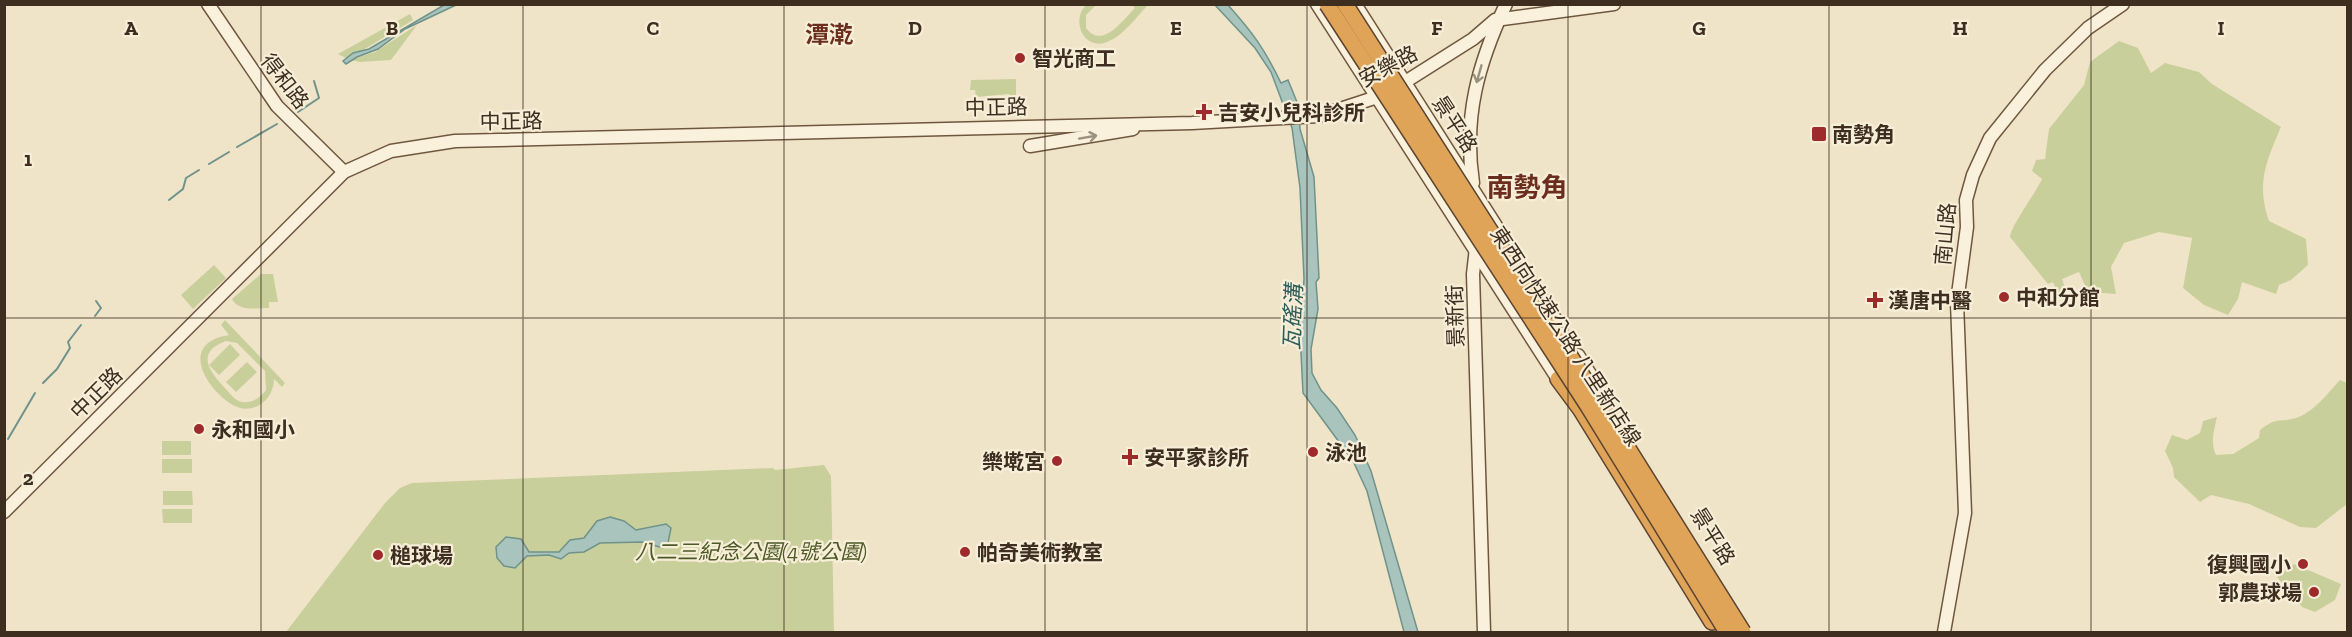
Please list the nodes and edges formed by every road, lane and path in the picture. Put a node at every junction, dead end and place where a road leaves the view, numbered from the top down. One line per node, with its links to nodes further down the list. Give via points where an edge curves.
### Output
1 (208, 4): 14 (street, 得和路, via 277,106)
2 (1317, 4): 11 (street, 景平路)
3 (1328, 4): 23 (highway, 東西向快速公路 八里新店線, bridge, via 1588,406)
4 (1345, 4): 25 (highway, 東西向快速公路 八里新店線, bridge)
5 (1355, 4): 10 (street, 景平路)
6 (1506, 4): 9 (street, 景新街)
7 (1614, 4): 9 (street)
8 (2123, 4): 27 (street, 南山路, via 2082,33 2045,70 1990,138 1973,175 1966,200 1968,227 1957,302 1965,513)
9 (1499, 19): 10 (street, 安樂路); 15 (street, 景新街, one-way to 15, via 1481,68 1469,118)
10 (1405, 82): 11 (street, 安樂路); 15 (street, 景平路)
11 (1377, 97): 12 (street, 安樂路, via 1319,116); 16 (street, 景平路)
12 (1158, 123): 13 (street, one-way to 12); 14 (street, 中正路, via 454,141 391,151)
13 (1030, 146)
14 (344, 172): 19 (street, 中正路)
15 (1473, 188): 16 (street, 景新街); 26 (street, 景平路)
16 (1476, 252): 17 (street, 景平路); 20 (street, 景新街, via 1473,274)
17 (1546, 359): 18 (street, 景平路); 24 (street, 景平路, via 1583,387)
18 (1558, 379): 21 (street, 景平路); 22 (highway)
19 (4, 512)
20 (1484, 633)
21 (1713, 633)
22 (1719, 633)
23 (1727, 633)
24 (1732, 633)
25 (1743, 633)
26 (1749, 633)
27 (1944, 633)

